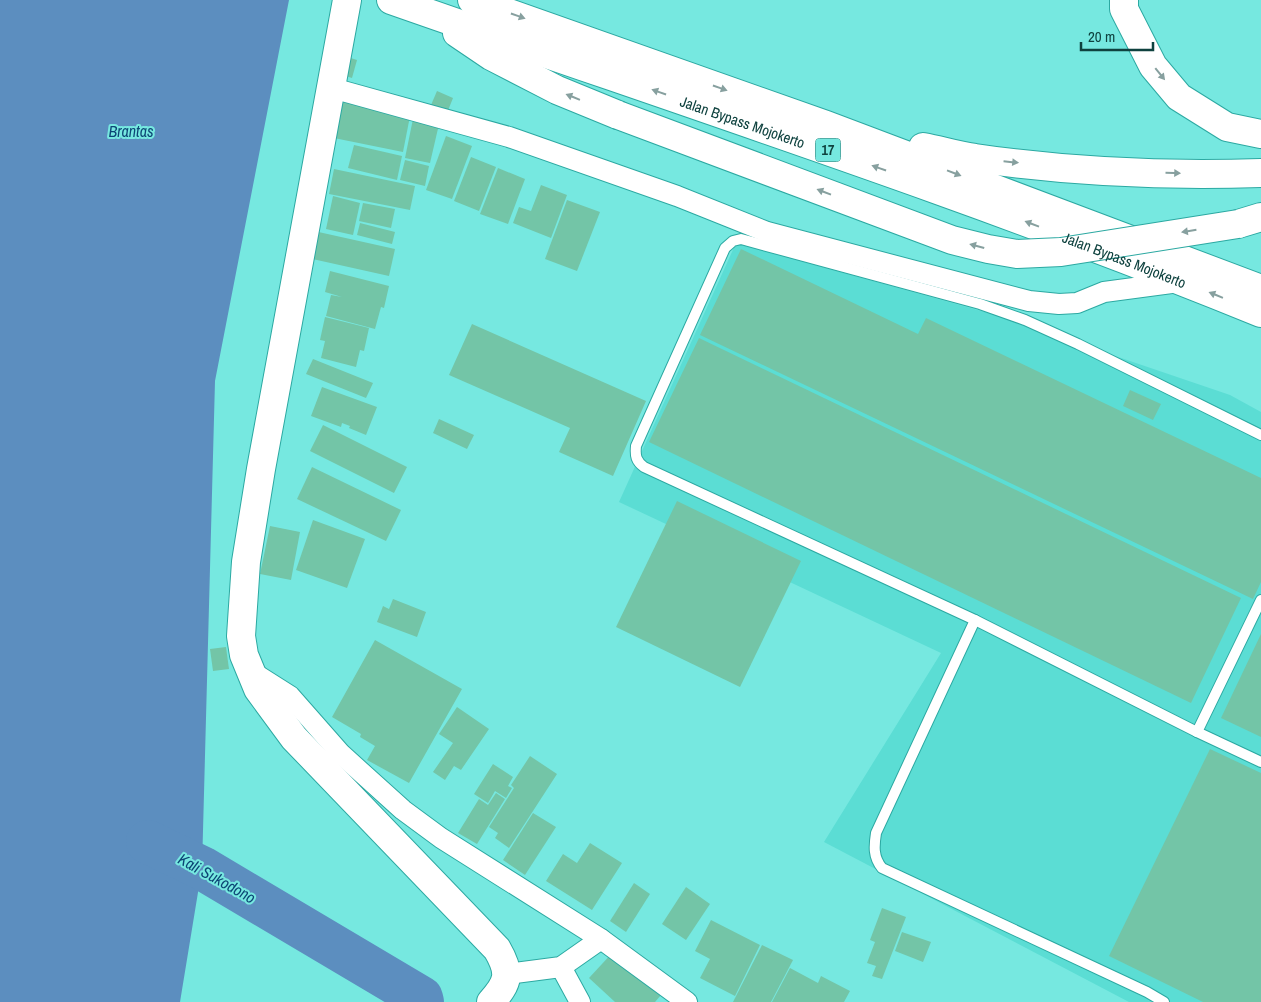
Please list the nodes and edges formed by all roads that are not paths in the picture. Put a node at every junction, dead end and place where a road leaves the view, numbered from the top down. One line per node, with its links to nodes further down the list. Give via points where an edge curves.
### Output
1 (347, 0): 6 (main road)
2 (392, 0): 5 (main road, Jalan Bypass Mojokerto / 17)
3 (472, 0): 7 (main road, Jalan Bypass Mojokerto / 17, one-way to 7)
4 (1124, 0): 8 (main road, one-way to 8, via 1124,9 1153,66 1179,97 1227,127)
5 (421, 10): 10 (main road, one-way to 5, bridge, via 1061,252 1017,254 952,240 557,90 491,56); 11 (main road, Jalan Bypass Mojokerto / 17, one-way to 5, via 972,201)
6 (332, 88): 11 (street, via 509,137 677,196 767,232 1030,301 1077,303 1104,292); 17 (main road, via 246,562 241,636)
7 (826, 125): 9 (main road, one-way to 9, via 974,158 1096,171); 12 (main road, Jalan Bypass Mojokerto / 17, one-way to 12)
8 (1261, 134)
9 (1261, 173)
10 (1249, 220)
11 (1182, 281): 13 (main road, Jalan Bypass Mojokerto / 17, one-way to 11)
12 (1261, 289)
13 (1261, 313)
14 (1261, 435): 16 (lane, via 1026,320 741,239 729,243 636,446 635,455 639,463)
15 (1261, 600): 18 (lane)
16 (975, 620): 18 (lane); 26 (lane, via 876,833 874,848 877,862 882,868)
17 (249, 670): 20 (street, via 290,696 341,754 403,810 441,838); 22 (main road, via 258,689 294,738 497,949)
18 (1197, 732): 19 (lane)
19 (1261, 762)
20 (601, 939): 21 (street); 25 (street)
21 (561, 967): 22 (street); 24 (street)
22 (507, 974): 23 (main road, via 503,989)
23 (490, 1002)
24 (580, 1002)
25 (686, 1002)
26 (1164, 1002)

